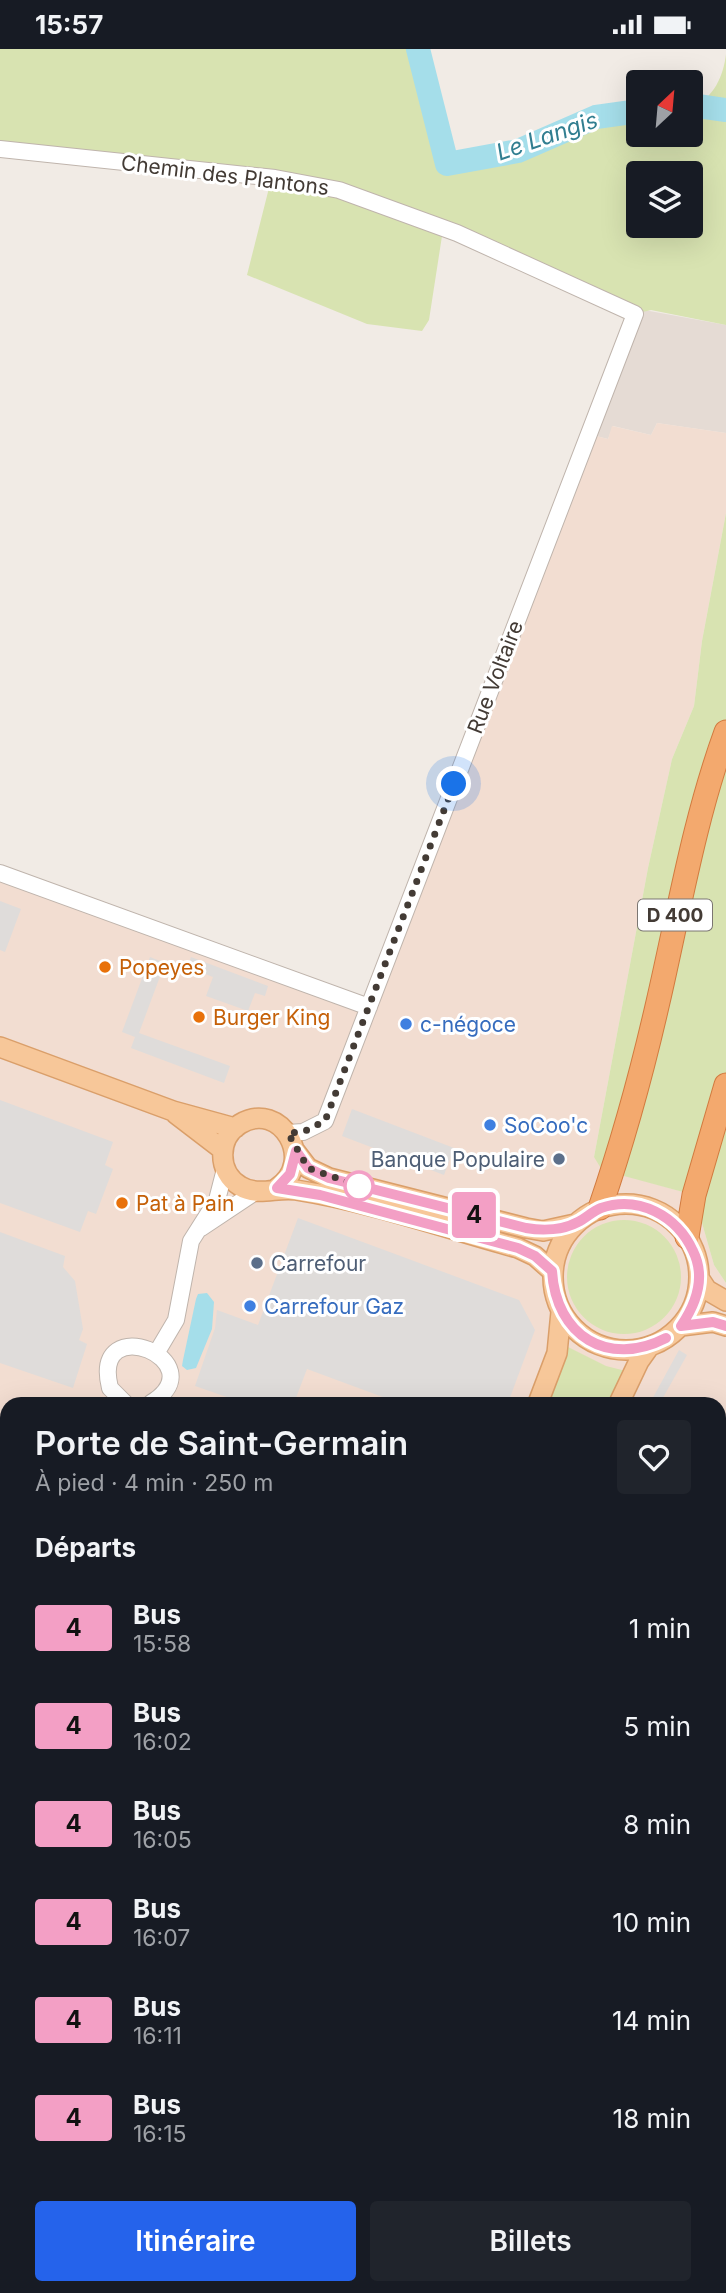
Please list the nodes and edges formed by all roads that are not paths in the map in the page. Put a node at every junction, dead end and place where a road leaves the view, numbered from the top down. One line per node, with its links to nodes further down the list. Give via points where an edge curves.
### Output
1 (0, 149): 2 (street, Chemin des Plantons, via 275,178 339,190 457,233)
2 (635, 314): 5 (street, Rue Voltaire)
3 (726, 732): 14 (highway, D 400, via 686,862 636,1088)
4 (0, 873): 5 (street)
5 (369, 1007): 10 (street, Rue Voltaire, via 325,1121)
6 (0, 1047): 8 (main road)
7 (726, 1084): 17 (highway, via 694,1195)
8 (173, 1111): 9 (main road); 11 (main road)
9 (235, 1128): 10 (main road, via 260,1119 276,1123); 11 (main road)
10 (292, 1142): 12 (main road, via 290,1174); 15 (main road, via 308,1168 329,1178 542,1231)
11 (224, 1159): 13 (main road, via 237,1185); 16 (street, via 221,1190)
12 (277, 1188): 13 (main road); 18 (main road, via 320,1195 518,1248)
13 (255, 1192): 16 (street)
14 (600, 1208): 15 (main road); 17 (main road, via 648,1207 670,1219)
15 (575, 1224): 18 (main road, via 559,1245)
16 (201, 1228): 25 (street, via 191,1241 176,1320)
17 (687, 1237): 19 (main road)
18 (552, 1271): 21 (main road)
19 (699, 1278): 20 (main road, via 707,1290); 22 (main road, via 694,1304)
20 (726, 1301)
21 (561, 1312): 24 (main road, via 581,1335 608,1349); 28 (main road, via 557,1353)
22 (681, 1326): 23 (main road, via 713,1322); 24 (main road)
23 (726, 1326)
24 (649, 1347): 29 (main road)
25 (157, 1352): 26 (street, via 138,1345 112,1359 107,1378); 27 (street, via 169,1378)
26 (119, 1397)
27 (160, 1397)
28 (540, 1397)
29 (622, 1397)

